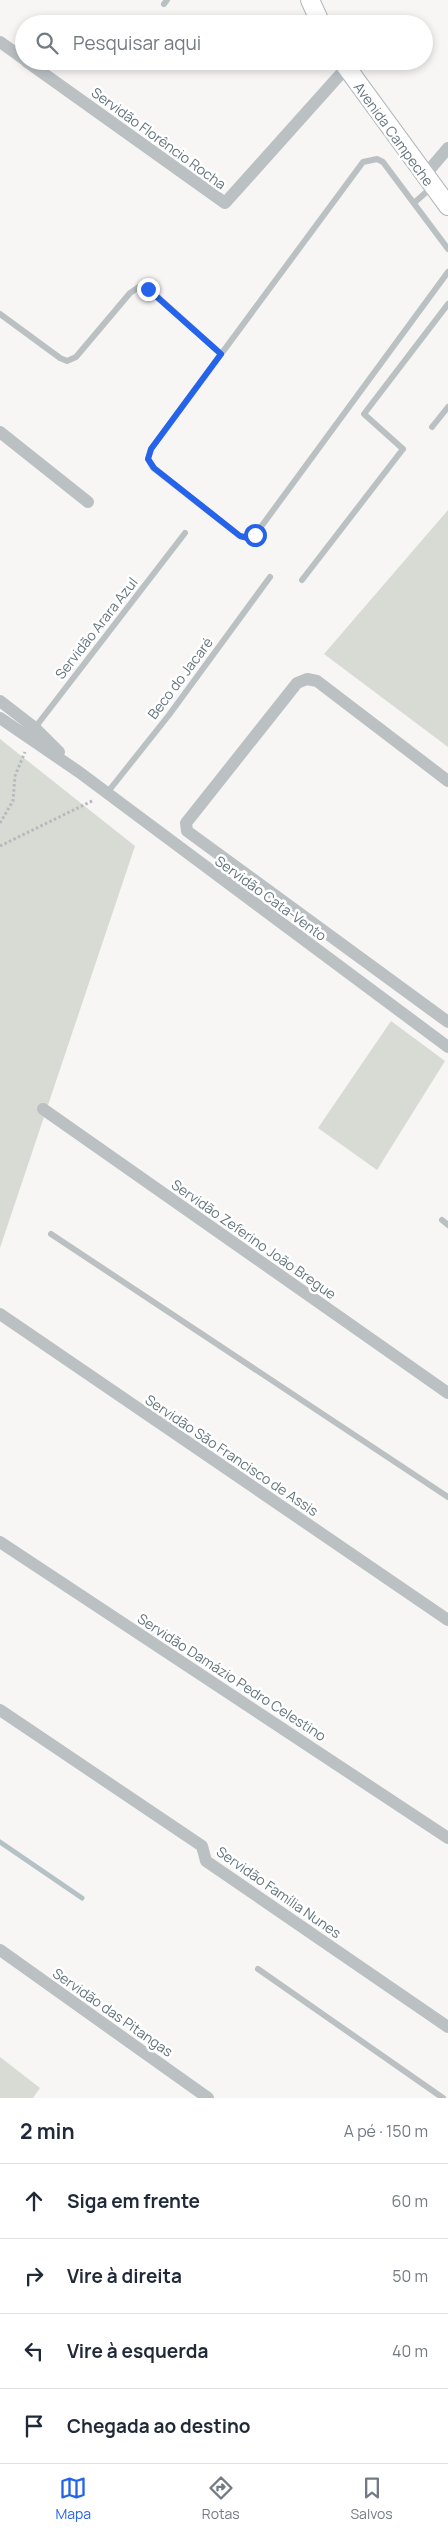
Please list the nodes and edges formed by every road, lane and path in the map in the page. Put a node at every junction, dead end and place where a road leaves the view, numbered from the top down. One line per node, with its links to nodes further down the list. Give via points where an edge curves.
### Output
1 (310, 0): 2 (main road)
2 (317, 15)
3 (0, 42): 4 (street, Servidão Florêncio Rocha)
4 (15, 53)
5 (39, 70): 6 (street, Servidão Florêncio Rocha, via 225,203)
6 (340, 70)
7 (348, 70): 9 (main road, Avenida Campeche)
8 (448, 148): 9 (street)
9 (429, 181): 10 (lane); 11 (main road, Avenida Campeche)
10 (414, 203): 12 (lane); 16 (lane, via 382,162 377,158 363,162)
11 (448, 206)
12 (448, 249)
13 (448, 272): 16 (lane, via 255,535 248,538 240,536 154,468 148,459 151,449)
14 (448, 304): 23 (lane, via 364,414 403,449)
15 (0, 314): 16 (lane, via 68,361 76,358 130,293 139,287 148,289)
16 (221, 354)
17 (448, 407): 18 (lane)
18 (432, 426)
19 (0, 432): 20 (street)
20 (88, 502)
21 (185, 533): 26 (lane, Servidão Arara Azul)
22 (270, 577): 28 (lane, Beco do Jacaré, via 174,709)
23 (302, 580)
24 (0, 701): 26 (street, Servidão Cata-Vento)
25 (0, 718): 26 (street, Servidão Cata-Vento)
26 (31, 733): 28 (street, Servidão Cata-Vento); 29 (path, via 15,776 14,801)
27 (448, 781): 31 (street, via 317,681 307,679 298,683 186,823 187,831)
28 (107, 793): 30 (path); 32 (street, Servidão Cata-Vento)
29 (0, 823)
30 (0, 846)
31 (324, 931): 32 (street); 33 (street)
32 (312, 947): 34 (street, Servidão Cata-Vento)
33 (448, 1022)
34 (448, 1046)
35 (43, 1109): 38 (street, Servidão Zeferino João Bregue)
36 (52, 1234): 39 (lane)
37 (0, 1314): 41 (street, Servidão São Francisco de Assis)
38 (448, 1393)
39 (448, 1497)
40 (0, 1542): 43 (street, Servidão Damázio Pedro Celestino)
41 (448, 1620)
42 (0, 1710): 46 (street, Servidão Família Nunes, via 202,1846 206,1861)
43 (448, 1838)
44 (0, 1950): 47 (street, Servidão das Pitangas)
45 (258, 1969): 48 (lane)
46 (448, 2027)
47 (208, 2098)
48 (443, 2098)

